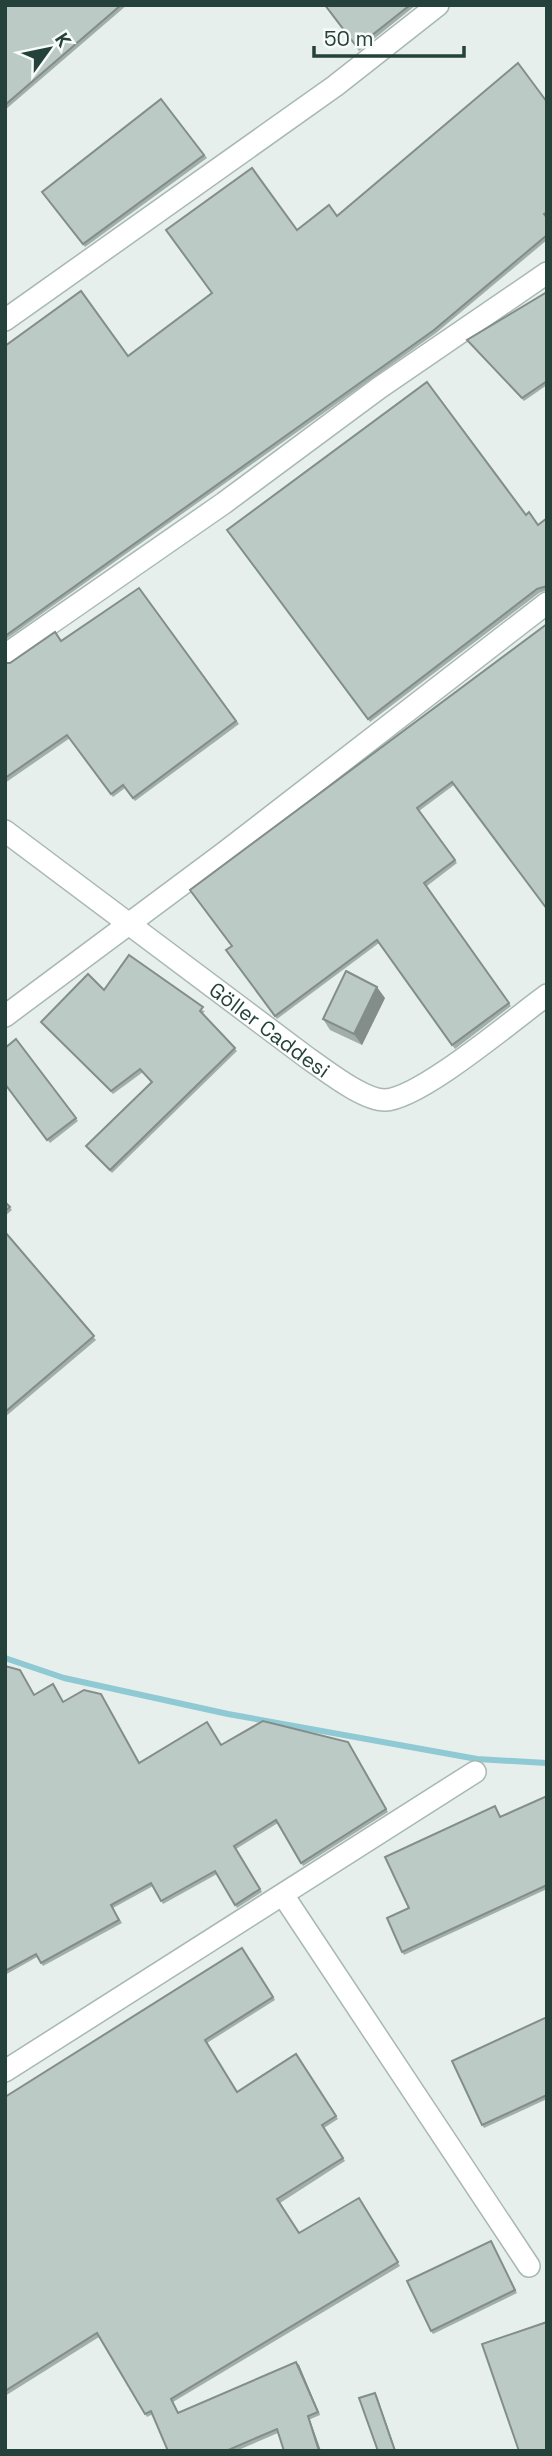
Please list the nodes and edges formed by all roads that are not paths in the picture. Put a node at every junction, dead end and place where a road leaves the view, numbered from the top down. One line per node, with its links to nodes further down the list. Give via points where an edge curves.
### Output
1 (438, 5): 3 (street, via 335,86)
2 (547, 273): 5 (street)
3 (5, 320)
4 (547, 603): 7 (street)
5 (5, 655)
6 (5, 831): 7 (street, Göller Caddesi)
7 (127, 924): 8 (street, Göller Caddesi, via 309,1059 354,1089 384,1100 417,1090); 9 (street)
8 (547, 995)
9 (5, 1016)
10 (475, 1772): 11 (street)
11 (283, 1895): 12 (street); 13 (street)
12 (5, 2071)
13 (529, 2266)

